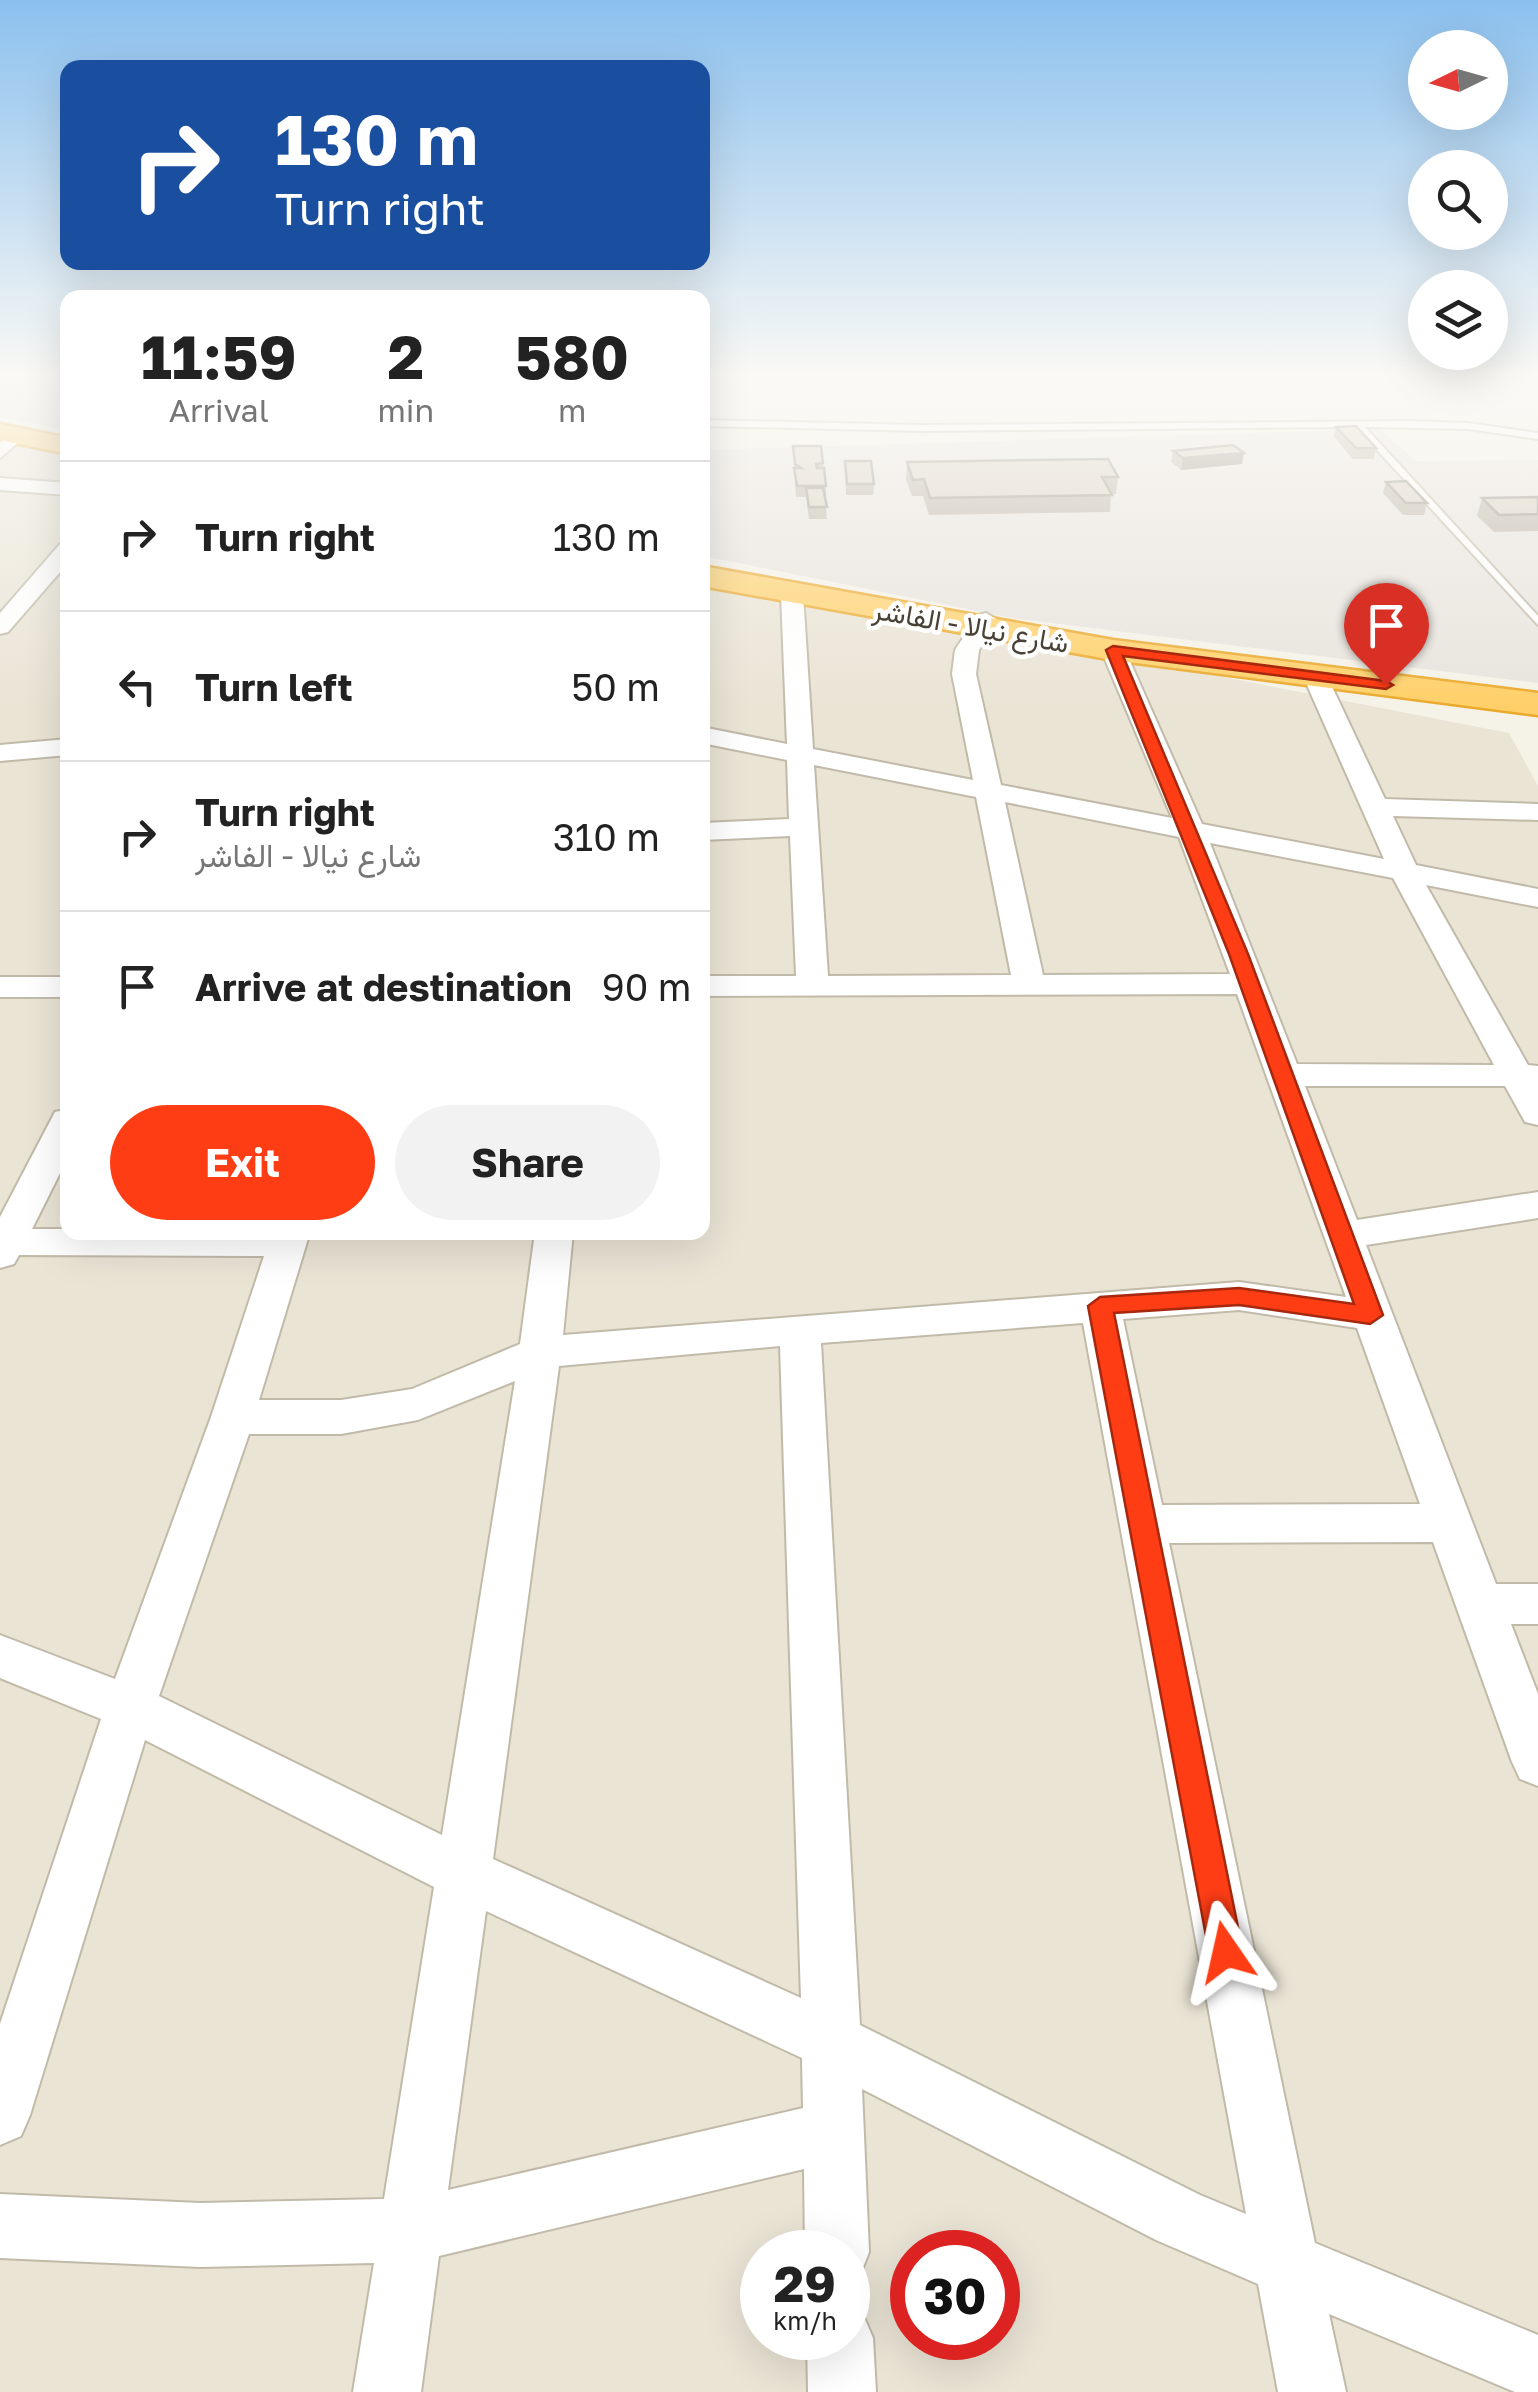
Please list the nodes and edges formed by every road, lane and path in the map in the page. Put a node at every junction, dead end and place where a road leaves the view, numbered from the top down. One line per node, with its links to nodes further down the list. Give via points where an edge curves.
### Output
1 (9, 485): 3 (street)
2 (1413, 485): 11 (lane)
3 (60, 488)
4 (60, 558): 9 (street)
5 (710, 569): 12 (highway, شارع نيالا - الفاشر)
6 (710, 578): 7 (highway, شارع نيالا - الفاشر)
7 (792, 594): 12 (highway, شارع نيالا - الفاشر); 21 (street)
8 (0, 596): 9 (street)
9 (26, 596): 10 (street); 13 (street)
10 (54, 596)
11 (1538, 622)
12 (983, 624): 14 (highway, شارع نيالا - الفاشر); 16 (highway, شارع نيالا - الفاشر); 22 (street, via 967,650 964,674)
13 (0, 628)
14 (1113, 650): 15 (highway, شارع نيالا - الفاشر); 27 (street)
15 (1315, 676): 17 (highway, شارع نيالا - الفاشر); 23 (street)
16 (1538, 694)
17 (1538, 704)
18 (710, 737): 21 (street)
19 (60, 748): 20 (street)
20 (0, 753)
21 (799, 756): 22 (street); 25 (street)
22 (986, 793): 27 (street); 30 (street)
23 (1375, 807): 24 (street); 28 (street)
24 (1538, 812)
25 (804, 827): 26 (street); 32 (street)
26 (710, 832)
27 (1192, 833): 28 (street); 31 (street)
28 (1405, 874): 29 (street); 37 (street)
29 (1538, 898)
30 (1029, 984): 31 (street); 32 (street)
31 (1250, 984): 36 (street)
32 (812, 985): 33 (street)
33 (710, 986)
34 (0, 987): 35 (street)
35 (60, 987)
36 (1283, 1075): 37 (street); 41 (street)
37 (1526, 1076): 38 (street)
38 (1538, 1114)
39 (60, 1136): 45 (street)
40 (1538, 1205): 41 (street)
41 (1341, 1236): 47 (street)
42 (233, 1240): 45 (street)
43 (289, 1240): 50 (street)
44 (553, 1240): 49 (street)
45 (3, 1248)
46 (1100, 1306): 47 (street, via 1239,1296); 48 (street); 52 (street)
47 (1370, 1315): 51 (street)
48 (800, 1332): 49 (street); 59 (street)
49 (540, 1354): 50 (street, via 418,1404 341,1418); 58 (street)
50 (233, 1416): 56 (street)
51 (1451, 1523): 52 (street); 53 (street)
52 (1143, 1524): 65 (street)
53 (1480, 1604): 54 (street); 57 (street)
54 (1538, 1604)
55 (0, 1656): 56 (street)
56 (130, 1708): 58 (street); 60 (street)
57 (1538, 1762)
58 (465, 1874): 59 (street); 63 (street)
59 (830, 2041): 61 (street); 65 (street, via 1178,2218)
60 (0, 2115)
61 (833, 2132): 63 (street); 64 (street)
62 (0, 2226): 63 (street, via 200,2236)
63 (413, 2230): 68 (street)
64 (836, 2230)
65 (1287, 2263): 67 (street); 70 (street)
66 (841, 2360): 69 (street)
67 (1538, 2368)
68 (387, 2392)
69 (842, 2392)
70 (1312, 2392)

